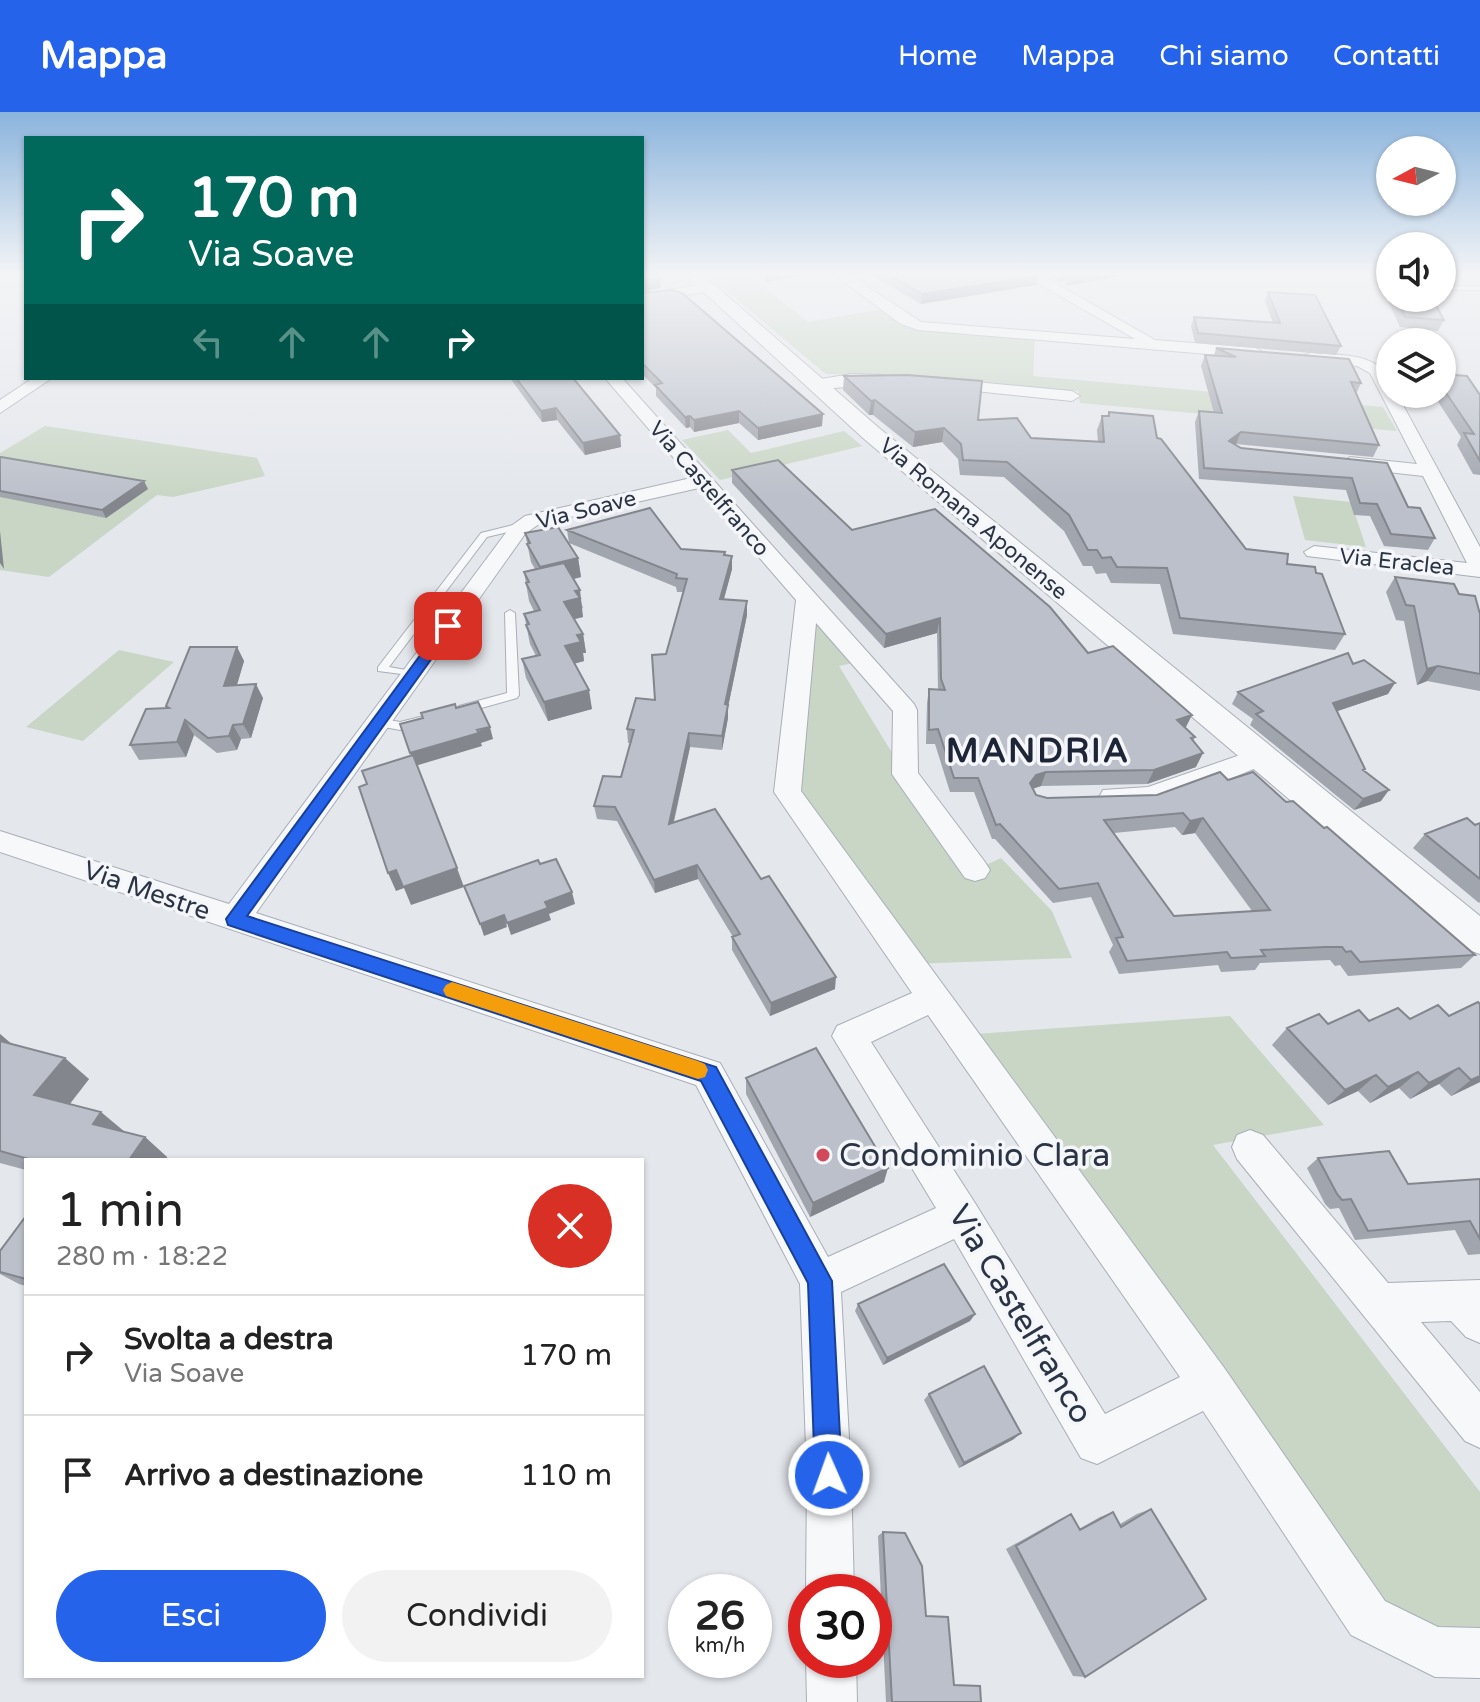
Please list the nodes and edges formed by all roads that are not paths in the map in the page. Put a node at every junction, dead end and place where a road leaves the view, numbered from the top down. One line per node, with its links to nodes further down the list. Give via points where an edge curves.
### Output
1 (773, 348): 9 (street, Via Romana Aponense)
2 (1196, 348): 3 (street)
3 (1266, 354)
4 (1297, 357): 13 (street, Via Eraclea, via 1370,365)
5 (41, 380): 11 (street)
6 (615, 380): 14 (street, Via Castelfranco)
7 (895, 380): 9 (street)
8 (922, 382): 10 (street)
9 (814, 385): 22 (street, Via Romana Aponense)
10 (1072, 396)
11 (0, 408)
12 (1325, 461): 13 (street)
13 (1428, 471): 16 (street, Via Eraclea)
14 (704, 481): 17 (street, Via Castelfranco); 21 (street, Via Soave, via 532,520 518,530)
15 (1314, 552): 16 (street, Via Eraclea)
16 (1480, 569)
17 (807, 599): 25 (street, Via Castelfranco, via 905,710 905,774); 28 (street, via 787,792)
18 (510, 613): 19 (lane, via 513,695)
19 (457, 710)
20 (429, 718): 21 (lane, via 400,726)
21 (377, 722): 26 (street, Via Soave)
22 (1260, 757): 23 (street, via 1150,796); 27 (street, Via Romana Aponense)
23 (1089, 798)
24 (0, 841): 26 (street, Via Mestre)
25 (975, 870)
26 (235, 919): 31 (street, Via Mestre, via 708,1074)
27 (1480, 938)
28 (934, 998): 30 (street, Via Castelfranco, via 849,1036); 34 (street)
29 (1250, 1147): 32 (street)
30 (962, 1216): 31 (street); 34 (street, Via Castelfranco, via 1097,1442)
31 (820, 1281): 36 (street, Via Mestre)
32 (1379, 1304): 33 (street); 35 (street)
33 (1473, 1308)
34 (1210, 1384): 37 (street, via 1368,1618 1435,1652)
35 (1480, 1426)
36 (829, 1574)
37 (1480, 1653)
38 (831, 1678): 39 (street)
39 (832, 1702)

